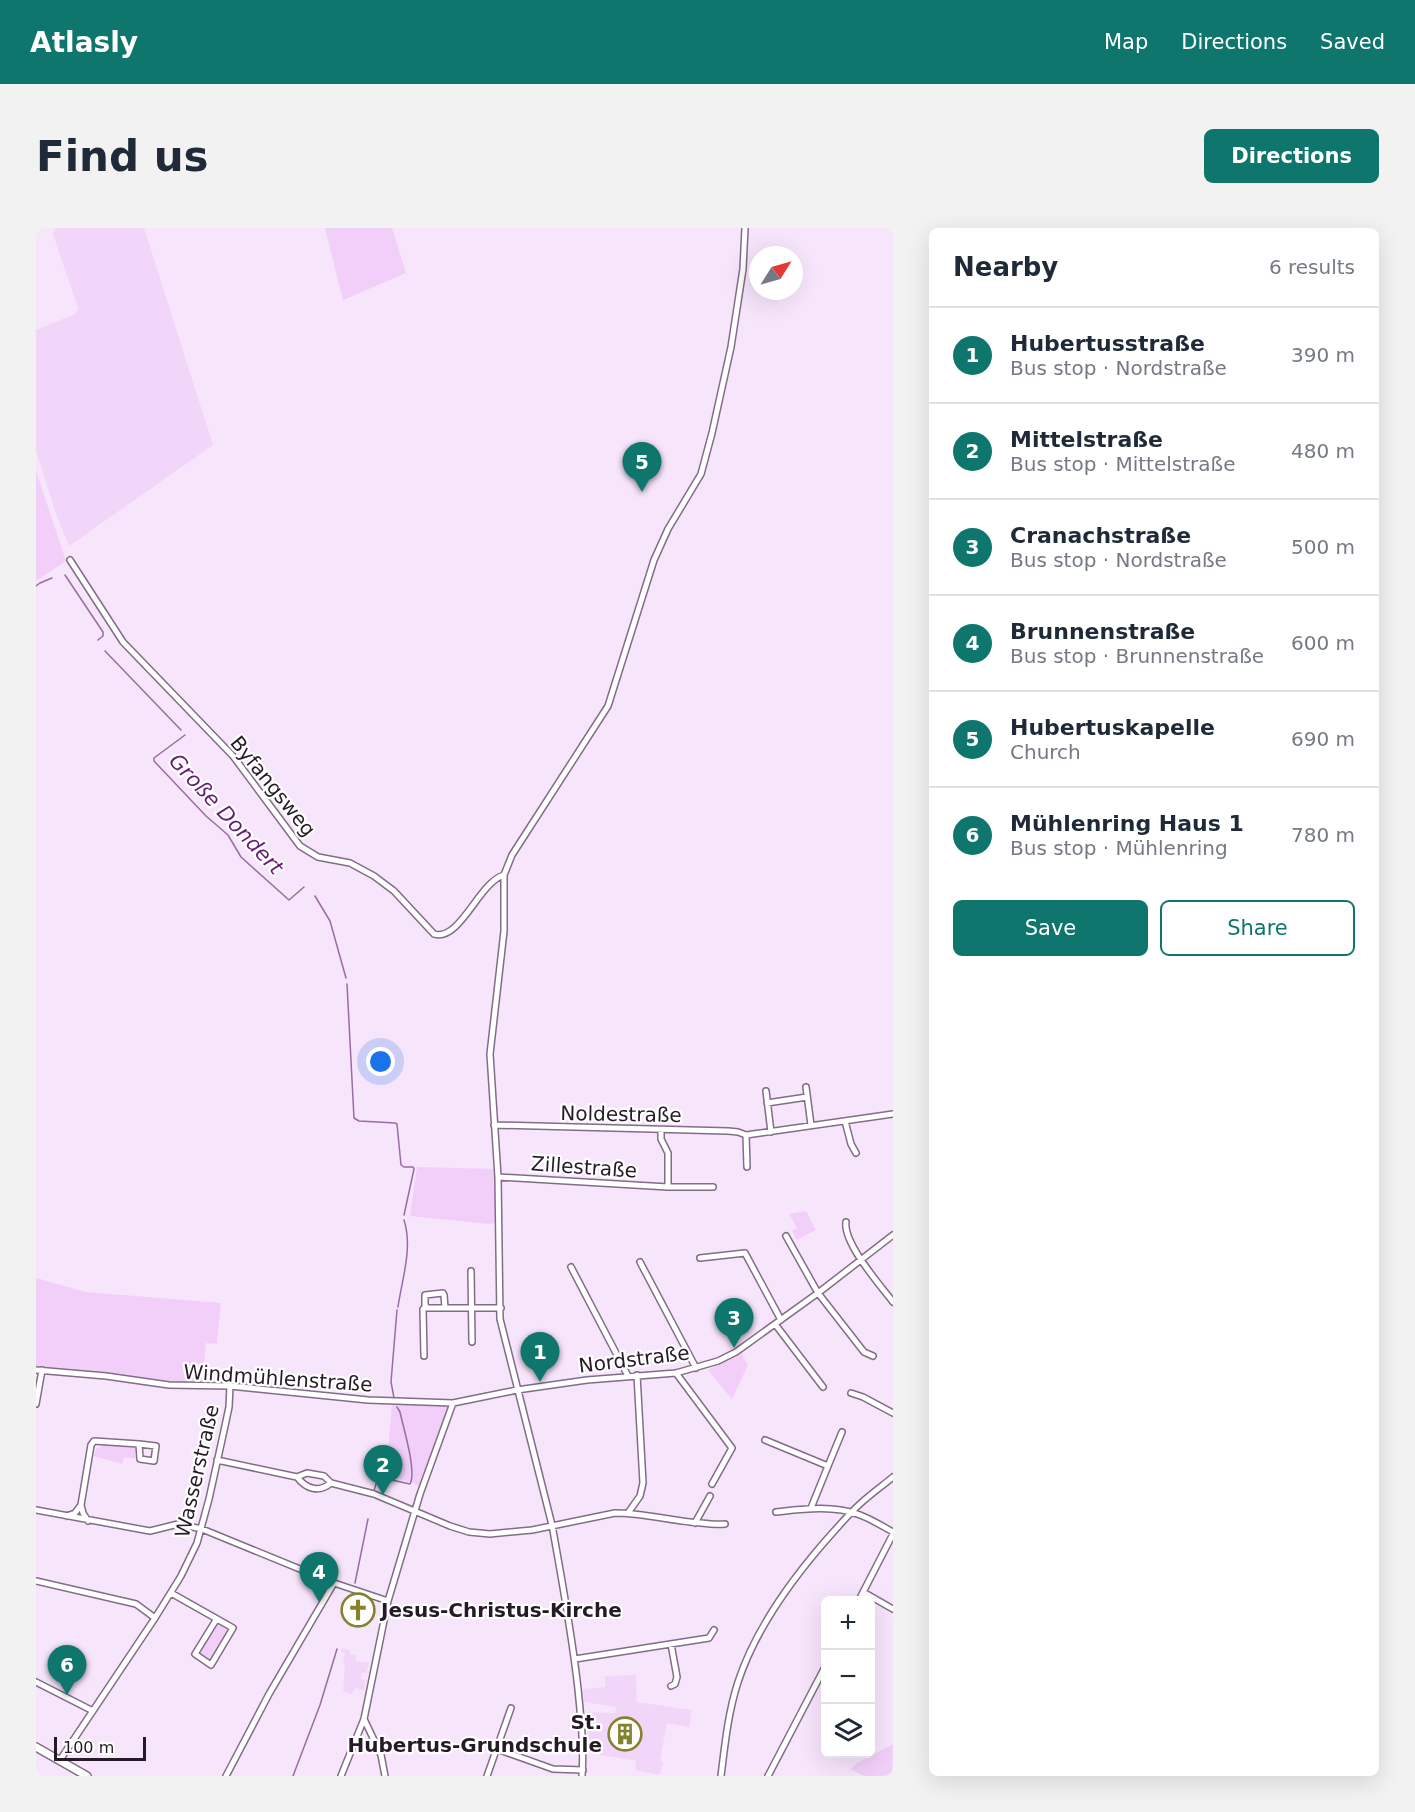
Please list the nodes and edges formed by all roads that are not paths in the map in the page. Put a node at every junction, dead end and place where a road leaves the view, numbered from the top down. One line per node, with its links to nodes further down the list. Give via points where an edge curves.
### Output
1 (745, 228): 3 (street, via 744,269 701,474 654,560 608,706 512,855)
2 (70, 560): 4 (street, Byfangsweg, via 123,642 233,756 300,846 318,857 350,864 374,876 440,936 453,930)
3 (504, 875): 4 (street, Byfangsweg); 5 (street)
4 (488, 888): 5 (street)
5 (503, 890): 12 (street, via 504,932 490,1054)
6 (806, 1087): 8 (street)
7 (766, 1091): 9 (street)
8 (807, 1097): 9 (street); 13 (street)
9 (767, 1103): 15 (street)
10 (893, 1114): 11 (street, Noldestraße)
11 (845, 1121): 13 (street, Noldestraße); 17 (street)
12 (494, 1125): 14 (street, Noldestraße); 19 (street)
13 (811, 1125): 15 (street, Noldestraße)
14 (661, 1130): 16 (street, Noldestraße); 20 (street, via 668,1153)
15 (771, 1132): 16 (street, Noldestraße)
16 (746, 1135): 18 (street)
17 (856, 1153)
18 (747, 1167)
19 (498, 1177): 20 (street, Zillestraße); 35 (street)
20 (668, 1187): 21 (street, Zillestraße)
21 (713, 1187)
22 (846, 1222): 26 (street, via 845,1229)
23 (786, 1236): 30 (street)
24 (893, 1236): 26 (street, Nordstraße)
25 (700, 1258): 36 (street, via 745,1253)
26 (861, 1260): 30 (street, Nordstraße); 31 (street)
27 (640, 1262): 40 (street)
28 (571, 1267): 44 (street)
29 (471, 1271): 33 (street)
30 (818, 1293): 36 (street, Nordstraße); 39 (street, via 864,1352)
31 (893, 1302)
32 (426, 1307): 34 (street); 34 (street, via 426,1294 442,1293); 38 (street)
33 (472, 1307): 34 (street); 35 (street); 37 (street)
34 (445, 1308)
35 (501, 1308): 47 (street, via 500,1319)
36 (778, 1322): 40 (street, Nordstraße, via 736,1352); 46 (street)
37 (472, 1341)
38 (424, 1356)
39 (873, 1356)
40 (696, 1368): 42 (street, Nordstraße)
41 (39, 1370): 45 (street, Windmühlenstraße, via 169,1385); 50 (street)
42 (676, 1372): 43 (street, Nordstraße); 60 (street, via 732,1448)
43 (637, 1375): 44 (street, Nordstraße); 67 (street, via 643,1483 640,1496)
44 (628, 1376): 47 (street, Nordstraße)
45 (230, 1386): 49 (street, Windmühlenstraße, via 368,1400); 55 (street, Wasserstraße)
46 (823, 1387)
47 (517, 1390): 49 (street, Windmühlenstraße); 73 (street)
48 (851, 1393): 51 (street)
49 (453, 1403): 65 (street)
50 (36, 1404)
51 (893, 1413)
52 (842, 1432): 56 (street)
53 (765, 1440): 56 (street)
54 (139, 1444): 62 (street, via 91,1445)
55 (217, 1460): 57 (street); 74 (street, Wasserstraße)
56 (828, 1466): 63 (street)
57 (297, 1477): 59 (street, via 307,1473 324,1476); 59 (street, via 308,1488 324,1488)
58 (893, 1477): 68 (street)
59 (331, 1483): 65 (street, via 374,1494)
60 (712, 1484)
61 (710, 1496): 71 (street)
62 (81, 1505): 69 (street); 70 (street)
63 (812, 1508): 66 (street); 68 (street)
64 (36, 1510): 69 (street)
65 (416, 1511): 73 (street, via 469,1532 490,1534); 81 (street)
66 (776, 1512)
67 (628, 1513): 71 (street); 73 (street)
68 (851, 1513): 75 (street); 98 (street, via 800,1573 751,1651 731,1706)
69 (66, 1516): 70 (street)
70 (88, 1521): 74 (street, via 150,1531 178,1524)
71 (695, 1523): 72 (street)
72 (725, 1524)
73 (552, 1525): 87 (street)
74 (202, 1529): 77 (street); 79 (street, Wasserstraße)
75 (893, 1533): 78 (street)
76 (36, 1581): 83 (street, via 136,1604)
77 (334, 1583): 81 (street); 101 (street)
78 (863, 1592): 80 (street); 82 (street)
79 (171, 1593): 83 (street, Wasserstraße); 84 (street)
80 (861, 1596)
81 (388, 1601): 93 (street)
82 (893, 1609)
83 (155, 1618): 92 (street, Wasserstraße)
84 (216, 1620): 84 (street, via 195,1654 212,1665 233,1628)
85 (714, 1630): 86 (street, via 709,1638)
86 (671, 1644): 87 (street); 90 (street, via 676,1677)
87 (575, 1659): 97 (street)
88 (821, 1673): 99 (street)
89 (36, 1682): 92 (street)
90 (671, 1686)
91 (511, 1708): 95 (street)
92 (93, 1711): 96 (street, Wasserstraße)
93 (364, 1719): 102 (street); 103 (street, via 381,1755)
94 (36, 1747): 96 (street)
95 (497, 1749): 97 (street, via 553,1768); 104 (street)
96 (60, 1760): 100 (street)
97 (582, 1773)
98 (721, 1775)
99 (770, 1775)
100 (87, 1776)
101 (226, 1776)
102 (341, 1776)
103 (385, 1776)
104 (487, 1776)

